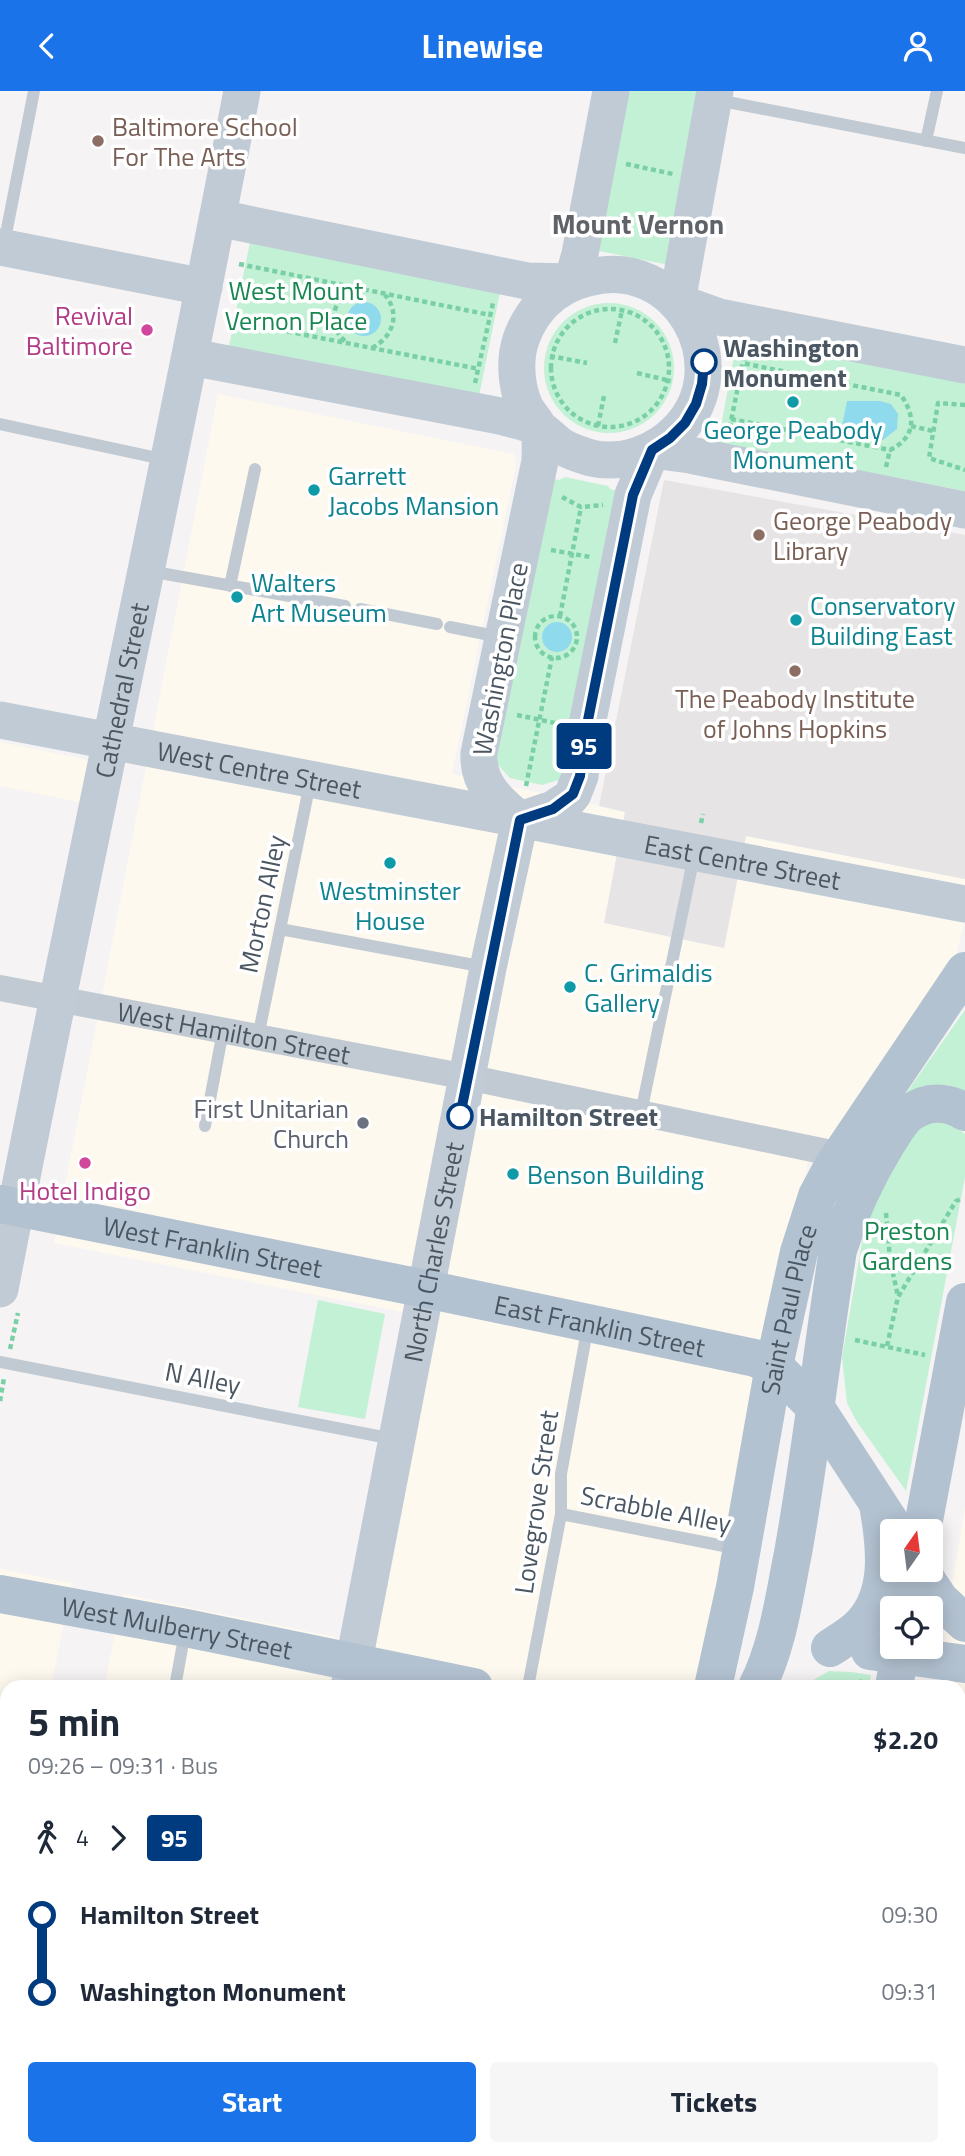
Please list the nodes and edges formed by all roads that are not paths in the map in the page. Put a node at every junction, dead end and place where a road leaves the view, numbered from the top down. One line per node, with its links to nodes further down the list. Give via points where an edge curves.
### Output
1 (34, 91): 9 (lane)
2 (242, 91): 8 (main road, Cathedral Street)
3 (611, 91): 10 (main road)
4 (937, 91): 6 (lane)
5 (714, 95): 6 (lane); 12 (main road)
6 (926, 141): 7 (lane)
7 (965, 148)
8 (218, 218): 10 (main road, via 527,281); 11 (main road, Cathedral Street)
9 (2, 250): 11 (main road)
10 (572, 282): 12 (main road, via 599,274 628,275 654,285); 16 (main road, Washington Place, via 534,313 517,359 525,407)
11 (204, 286): 13 (main road, Cathedral Street)
12 (677, 302): 14 (main road, via 719,317); 17 (main road, via 699,340 702,384 685,423)
13 (191, 357): 16 (main road); 18 (main road, Cathedral Street)
14 (965, 365)
15 (0, 424): 18 (lane)
16 (539, 428): 17 (main road, via 563,448 592,458 623,459); 25 (main road, Washington Place, via 540,461)
17 (652, 450): 20 (main road); 29 (main road, via 633,495 580,776 573,794 553,809)
18 (169, 460): 21 (main road, Cathedral Street)
19 (255, 469): 22 (lane)
20 (965, 510)
21 (146, 570): 22 (lane); 27 (main road, Cathedral Street)
22 (230, 586): 23 (lane)
23 (345, 606)
24 (360, 609): 25 (lane)
25 (503, 638): 29 (main road, Washington Place, via 478,766 500,804)
26 (0, 720): 27 (main road, West Centre Street)
27 (111, 741): 28 (main road, West Centre Street); 36 (main road, Cathedral Street)
28 (310, 780): 29 (main road, West Centre Street); 32 (lane, Morton Alley)
29 (522, 804): 30 (main road, East Centre Street); 33 (main road, North Charles Street)
30 (698, 838): 31 (main road, East Centre Street); 41 (lane)
31 (965, 904)
32 (280, 929): 33 (lane); 38 (lane, Morton Alley)
33 (488, 968): 39 (main road, North Charles Street)
34 (965, 971): 43 (main road, Saint Paul Place)
35 (0, 988): 36 (street, West Hamilton Street)
36 (58, 999): 37 (street, West Hamilton Street); 44 (main road, Cathedral Street)
37 (223, 1031): 38 (street, West Hamilton Street); 42 (lane)
38 (258, 1037): 39 (street, West Hamilton Street)
39 (467, 1077): 41 (street, West Hamilton Street); 46 (main road, North Charles Street)
40 (965, 1112): 52 (main road, Saint Paul Place, via 938,1103 908,1114 860,1191 838,1250)
41 (640, 1113): 43 (street, West Hamilton Street)
42 (205, 1126)
43 (841, 1155): 50 (main road, Saint Paul Place, via 805,1228)
44 (8, 1206): 45 (main road, Cathedral Street); 46 (main road, West Franklin Street)
45 (0, 1289)
46 (426, 1289): 48 (main road, East Franklin Street); 53 (main road, North Charles Street)
47 (965, 1302): 51 (main road)
48 (588, 1323): 50 (main road, East Franklin Street, via 755,1358); 54 (lane, Lovegrove Street, via 561,1474)
49 (0, 1361): 53 (lane, N Alley)
50 (774, 1366): 52 (main road); 57 (main road, Saint Paul Place)
51 (956, 1391): 56 (main road)
52 (816, 1408): 55 (main road); 75 (main road, Saint Paul Place, via 781,1614)
53 (397, 1440): 69 (main road, North Charles Street)
54 (561, 1514): 57 (lane, Scrabble Alley); 72 (lane, Lovegrove Street)
55 (894, 1519)
56 (899, 1519)
57 (742, 1549): 60 (main road, Saint Paul Place)
58 (881, 1582): 64 (main road, via 872,1611 859,1628)
59 (928, 1582): 62 (main road)
60 (735, 1587): 73 (main road, Saint Paul Place); 74 (main road)
61 (0, 1594): 63 (main road, West Mulberry Street)
62 (965, 1623)
63 (186, 1628): 69 (main road, West Mulberry Street); 70 (lane)
64 (830, 1648): 65 (main road); 76 (main road, via 789,1658)
65 (880, 1649)
66 (888, 1659): 77 (main road)
67 (939, 1659): 68 (main road, bridge)
68 (965, 1664)
69 (351, 1675): 71 (main road, West Mulberry Street)
70 (176, 1680)
71 (402, 1680)
72 (529, 1680)
73 (715, 1680)
74 (753, 1680)
75 (754, 1680)
76 (756, 1680)
77 (893, 1680)

